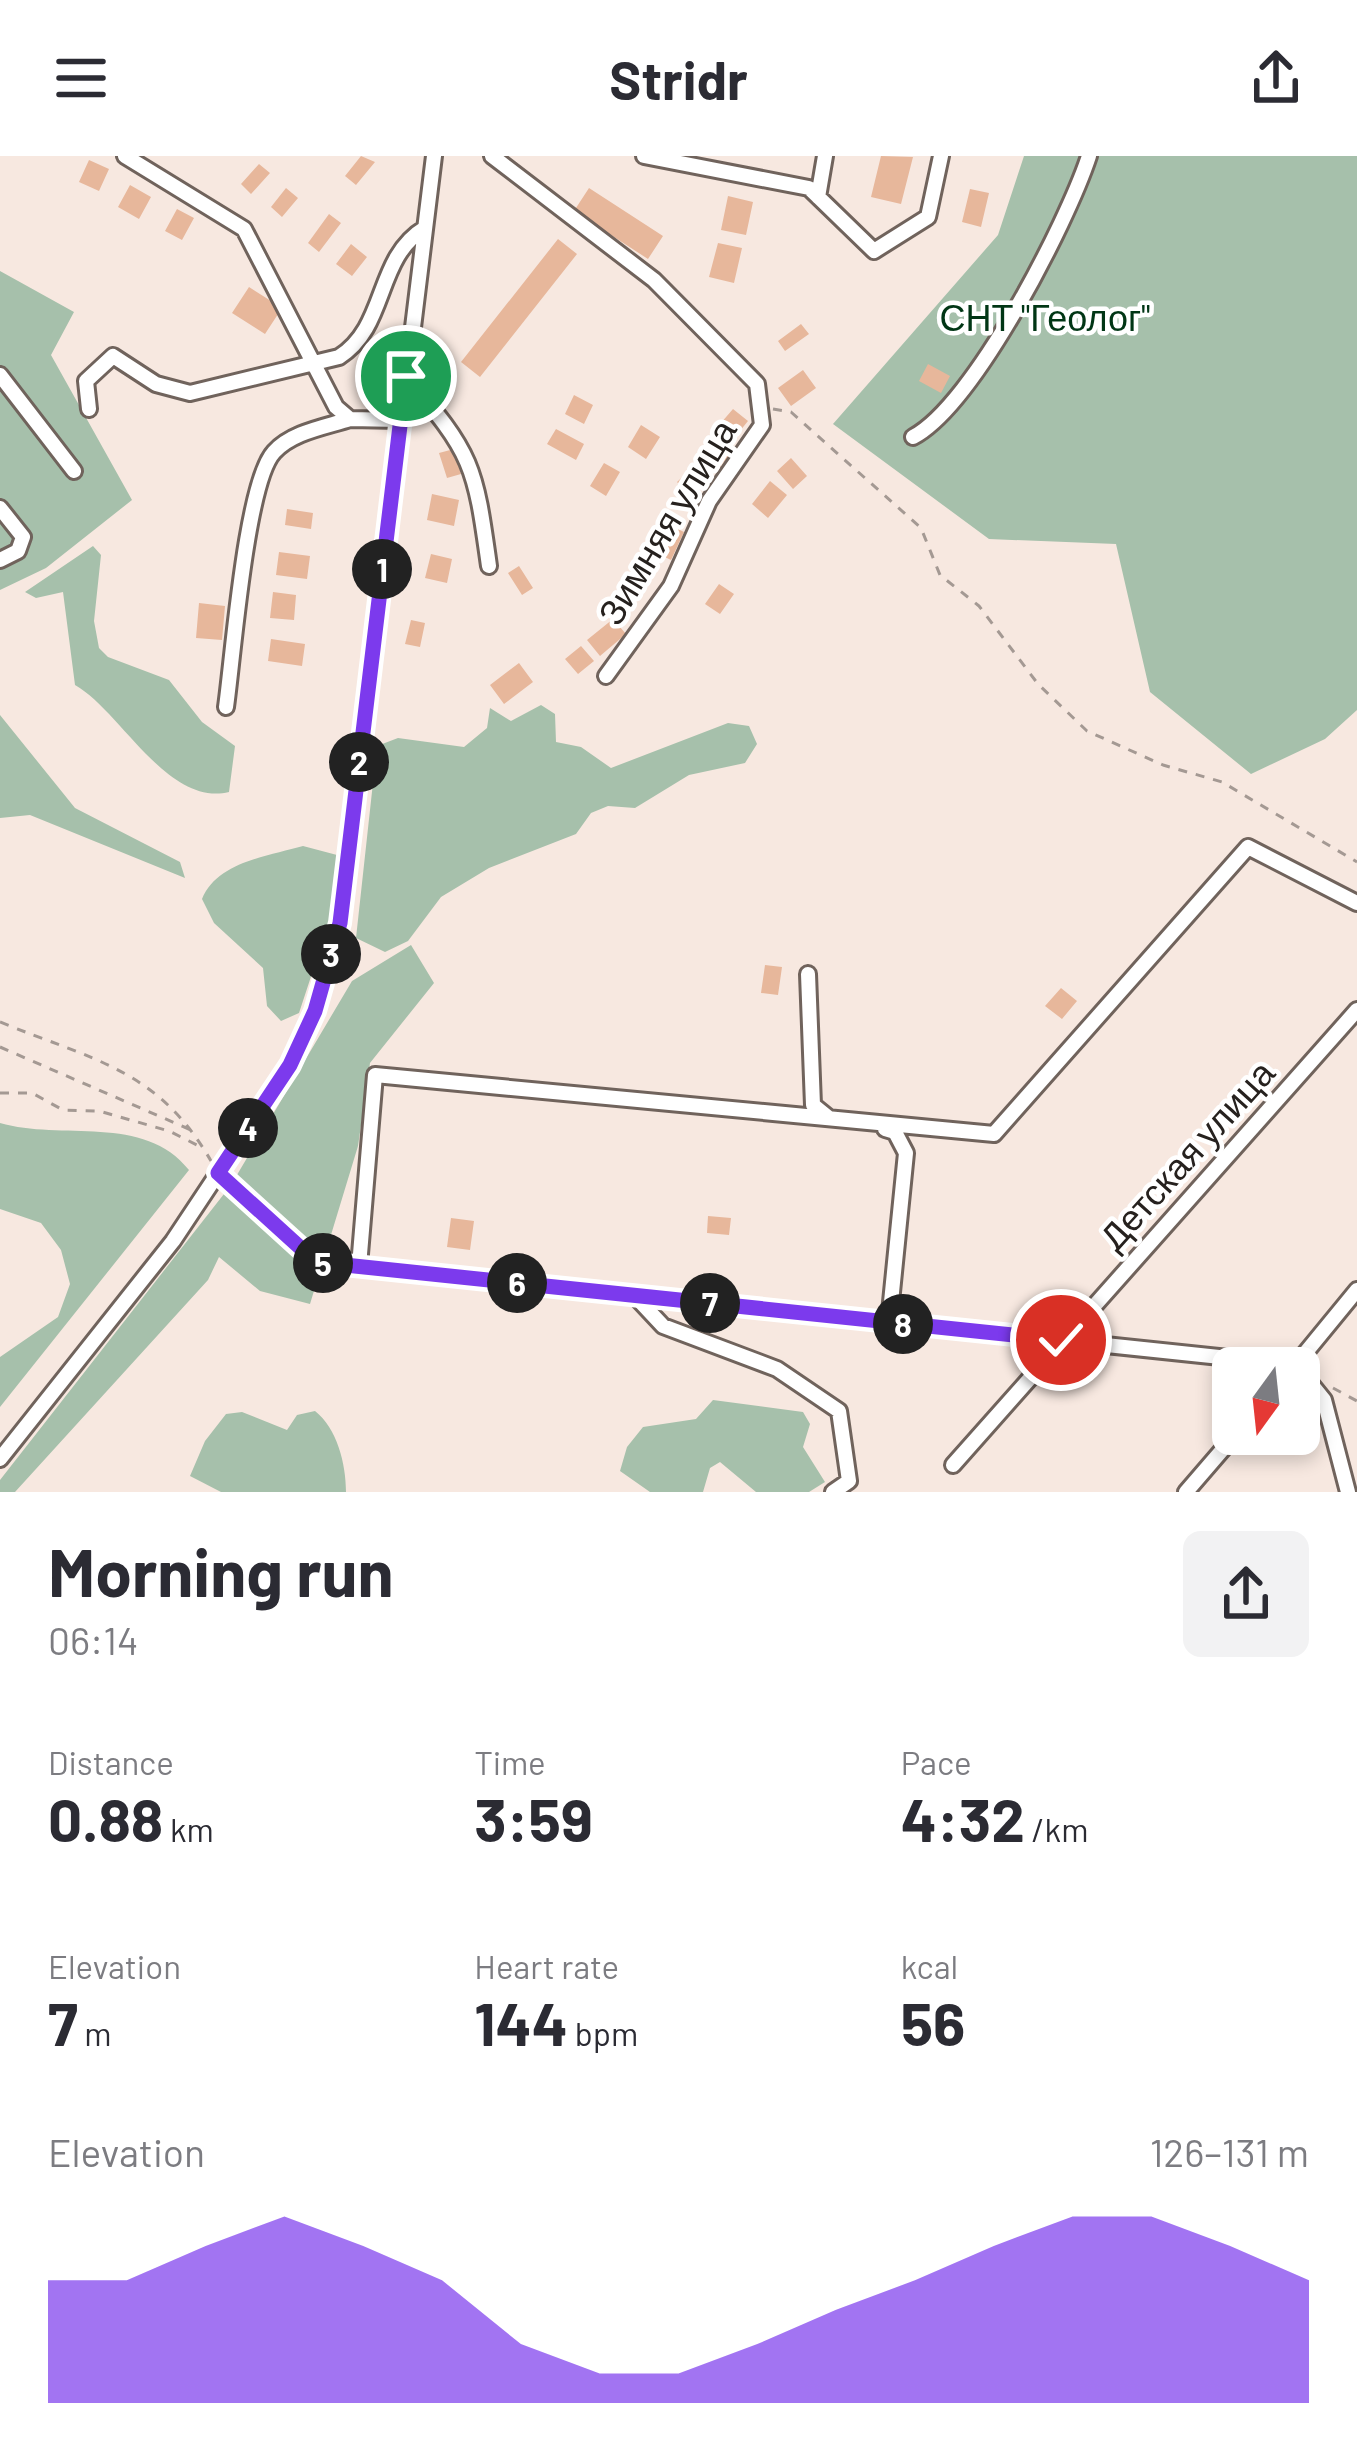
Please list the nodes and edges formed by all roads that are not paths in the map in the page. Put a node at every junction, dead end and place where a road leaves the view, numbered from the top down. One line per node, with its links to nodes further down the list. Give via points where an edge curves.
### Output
1 (124, 156): 11 (street, via 244,230)
2 (434, 156): 10 (street)
3 (492, 156): 22 (street, Зимняя улица, via 653,280 758,384 762,425 710,501 671,586)
4 (644, 156): 8 (street)
5 (825, 156): 9 (street)
6 (941, 156): 9 (street, via 928,217 874,251)
7 (1089, 156): 17 (street, via 1062,230 958,395)
8 (690, 160): 9 (street, via 809,188)
9 (818, 197)
10 (424, 228): 11 (street, via 398,248 357,346); 13 (street)
11 (313, 365): 14 (street, via 190,393 156,384 113,356 86,381); 15 (street)
12 (0, 375): 18 (street)
13 (406, 376): 16 (street); 21 (street, via 474,467)
14 (89, 409)
15 (350, 419): 16 (street); 23 (street, via 305,433 268,458)
16 (400, 420): 28 (street, via 340,923 290,1065)
17 (913, 437)
18 (74, 471)
19 (0, 508): 20 (street, via 23,537 18,551)
20 (0, 560)
21 (489, 566)
22 (606, 676)
23 (226, 707)
24 (1357, 903): 27 (street, via 1248,847 994,1134)
25 (808, 974): 27 (street, via 813,1106)
26 (1357, 1010): 33 (street, Детская улица)
27 (830, 1118): 29 (street, via 376,1075); 32 (street, via 895,1132 906,1153)
28 (218, 1173): 29 (street, via 316,1262); 38 (street)
29 (359, 1266): 31 (street)
30 (1357, 1290): 34 (street)
31 (634, 1295): 32 (street); 40 (street, via 663,1326 778,1369 839,1412 849,1481)
32 (889, 1322): 33 (street)
33 (1061, 1340): 35 (street); 39 (street, Детская улица)
34 (1312, 1347)
35 (1212, 1358)
36 (1320, 1395): 42 (street)
37 (1218, 1455): 41 (street)
38 (0, 1459)
39 (953, 1465)
40 (832, 1492)
41 (1186, 1492)
42 (1348, 1492)

